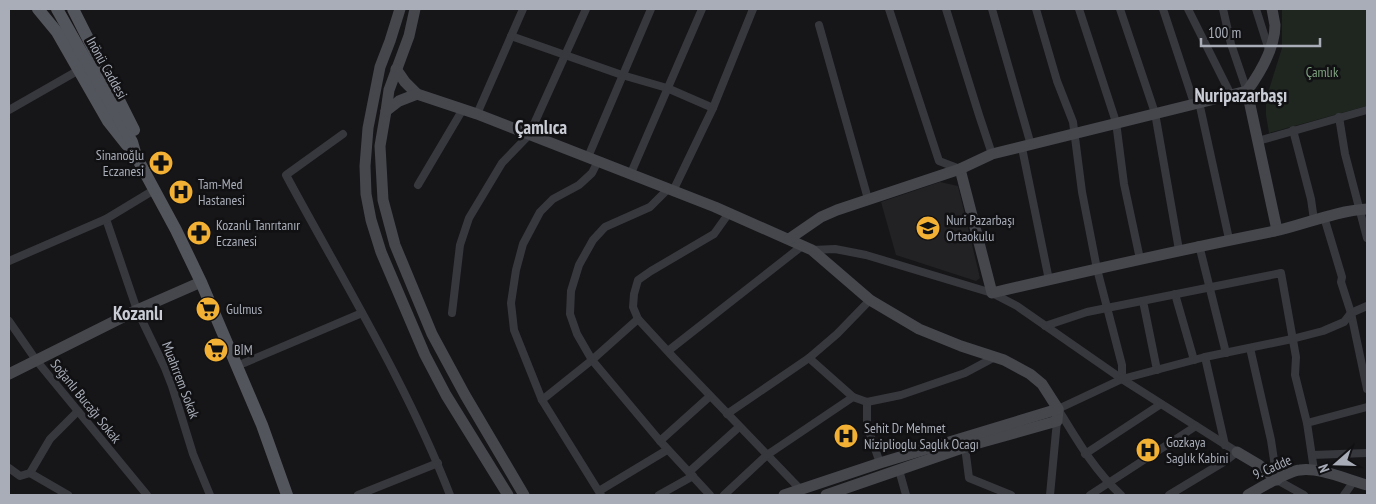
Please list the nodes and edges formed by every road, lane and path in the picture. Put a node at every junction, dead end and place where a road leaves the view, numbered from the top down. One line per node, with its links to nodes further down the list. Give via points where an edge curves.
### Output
1 (38, 9): 28 (main road, via 57,32)
2 (57, 9): 51 (main road, Inönü Caddesi)
3 (73, 9): 51 (main road, via 128,118)
4 (400, 9): 146 (street, via 380,66 368,128 366,185 371,220 381,252 425,355)
5 (415, 9): 27 (street, via 409,36)
6 (523, 9): 24 (street)
7 (586, 9): 26 (street)
8 (651, 9): 29 (street)
9 (702, 9): 30 (street)
10 (753, 9): 35 (street)
11 (881, 9): 22 (street)
12 (946, 9): 50 (street)
13 (992, 9): 49 (street)
14 (1036, 9): 45 (street, via 1056,81 1071,114)
15 (1079, 9): 43 (street)
16 (1120, 9): 40 (street)
17 (1164, 9): 34 (street)
18 (1188, 9): 33 (street)
19 (1223, 9): 31 (street)
20 (1256, 9): 25 (street)
21 (1272, 9): 25 (street, via 1275,26)
22 (890, 11): 53 (street, via 939,161)
23 (819, 25): 58 (street)
24 (511, 36): 26 (street); 41 (street)
25 (1269, 50): 31 (street)
26 (566, 55): 29 (street); 47 (street)
27 (396, 68): 32 (street); 39 (street)
28 (79, 70): 36 (street); 51 (main road, via 108,121)
29 (622, 75): 30 (street); 52 (street)
30 (667, 88): 35 (street); 54 (street)
31 (1247, 90): 33 (street); 48 (street)
32 (417, 94): 37 (street); 39 (street, via 399,101)
33 (1232, 95): 34 (street)
34 (1196, 102): 40 (street); 66 (street)
35 (713, 108): 57 (street)
36 (9, 110)
37 (463, 110): 41 (street); 55 (street)
38 (1367, 110): 42 (street)
39 (386, 111): 147 (street, via 380,146 380,176 395,244 432,334)
40 (1154, 113): 43 (street); 69 (street)
41 (477, 114): 47 (street)
42 (1339, 117): 44 (street); 59 (street, via 1344,154)
43 (1116, 122): 45 (street); 70 (street, via 1124,184)
44 (1293, 130): 48 (street); 61 (street, via 1311,200)
45 (1075, 133): 49 (street); 72 (street, via 1082,192)
46 (343, 134): 83 (street, via 286,175)
47 (529, 135): 52 (street); 84 (street, via 502,163 470,218 460,245)
48 (1258, 141): 63 (street)
49 (1026, 147): 50 (street); 73 (street)
50 (992, 154): 53 (street)
51 (139, 155): 56 (main road); 99 (main road, via 180,221 211,284)
52 (593, 159): 54 (street); 106 (street, via 592,173 579,185 553,199 540,212 523,244 516,270 511,303 514,330)
53 (960, 170): 58 (street); 76 (street)
54 (631, 174): 57 (street)
55 (418, 185)
56 (154, 190): 62 (street); 74 (main road)
57 (671, 190): 60 (street); 97 (street, via 650,208 605,227 579,265 571,291 570,314)
58 (868, 199): 65 (street, via 821,217)
59 (1363, 209): 61 (street); 64 (street)
60 (729, 213): 65 (street); 86 (street, via 714,234 638,280 633,306)
61 (1319, 218): 63 (street); 85 (street)
62 (106, 219): 71 (street); 82 (street, Muahrrem Sokak)
63 (1277, 230): 66 (street)
64 (1367, 238)
65 (789, 239): 68 (street)
66 (1229, 239): 67 (street)
67 (1199, 245): 69 (street); 75 (street)
68 (807, 248): 76 (street, via 835,248 866,255); 78 (street); 91 (street)
69 (1179, 250): 70 (street)
70 (1140, 258): 72 (street)
71 (9, 261)
72 (1097, 269): 73 (street); 81 (street)
73 (1049, 280): 76 (street)
74 (201, 282): 82 (street); 142 (main road, via 262,424)
75 (1209, 287): 77 (street); 89 (street, via 1282,274); 92 (street)
76 (992, 293): 88 (street)
77 (1174, 294): 79 (street); 98 (street)
78 (870, 300): 93 (street, via 919,329); 95 (street)
79 (1143, 301): 81 (street); 100 (street)
80 (1367, 306): 85 (street)
81 (1107, 309): 88 (street); 102 (street, via 1122,365)
82 (137, 310): 96 (street); 141 (street, Muahrrem Sokak, via 165,368)
83 (362, 313): 99 (street); 125 (street)
84 (452, 313)
85 (1351, 314): 89 (street, via 1344,322 1323,331); 103 (street)
86 (638, 319): 91 (street); 97 (street)
87 (9, 321): 96 (street, Soğanlı Bucağı Sokak)
88 (1045, 326): 102 (street)
89 (1292, 339): 90 (street); 113 (street, via 1295,375)
90 (1250, 348): 92 (street); 132 (street, via 1272,440)
91 (668, 351): 104 (street)
92 (1226, 353): 94 (street)
93 (995, 357): 107 (street, via 965,373); 112 (street, via 1042,384)
94 (1205, 357): 98 (street); 117 (street)
95 (809, 358): 105 (street); 111 (street)
96 (36, 360): 101 (street); 110 (street, Soğanlı Bucağı Sokak)
97 (592, 360): 106 (street); 116 (street)
98 (1194, 360): 100 (street)
99 (244, 364): 143 (main road)
100 (1157, 370): 102 (street)
101 (9, 374)
102 (1122, 379): 108 (street); 112 (street)
103 (1367, 389)
104 (709, 397): 111 (street); 116 (street)
105 (853, 397): 107 (street); 123 (street)
106 (542, 400): 137 (street)
107 (866, 402): 126 (street, via 868,426)
108 (1161, 404): 114 (street); 122 (street)
109 (1367, 407): 113 (street)
110 (78, 411): 130 (street, via 50,439); 140 (street, Soğanlı Bucağı Sokak)
111 (727, 414): 115 (street)
112 (1057, 415): 118 (street); 122 (street); 126 (street); 154 (street)
113 (1307, 422): 124 (street)
114 (1196, 426): 117 (street); 134 (street)
115 (739, 427): 123 (street); 131 (street)
116 (660, 441): 119 (street)
117 (1225, 446): 120 (street)
118 (965, 447): 128 (street); 153 (street, via 969,478)
119 (668, 450): 131 (street); 137 (street)
120 (1236, 452): 132 (street); 157 (street)
121 (1367, 453): 124 (street)
122 (1085, 454): 134 (street)
123 (768, 455): 136 (street); 150 (street)
124 (1312, 455): 129 (street)
125 (438, 463): 144 (street); 145 (street)
126 (880, 463): 136 (street)
127 (9, 468): 130 (street, via 20,476)
128 (899, 470): 138 (street); 152 (street)
129 (1314, 470): 132 (street, 9. Cadde, via 1298,470); 133 (street, 9. Cadde)
130 (30, 473): 139 (street)
131 (691, 474): 148 (street); 149 (street)
132 (1277, 480): 158 (street, 9. Cadde); 159 (street)
133 (1354, 481): 135 (street, 9. Cadde); 160 (street)
134 (1108, 484): 155 (street); 156 (street)
135 (1367, 485)
136 (801, 490): 151 (street)
137 (600, 493)
138 (833, 494)
139 (68, 495)
140 (147, 495)
141 (210, 495)
142 (287, 495)
143 (292, 495)
144 (358, 495)
145 (450, 495)
146 (508, 495)
147 (524, 495)
148 (659, 495)
149 (710, 495)
150 (724, 495)
151 (784, 495)
152 (906, 495)
153 (1010, 495)
154 (1050, 495)
155 (1090, 495)
156 (1121, 495)
157 (1168, 495)
158 (1248, 495)
159 (1304, 495)
160 (1344, 495)

